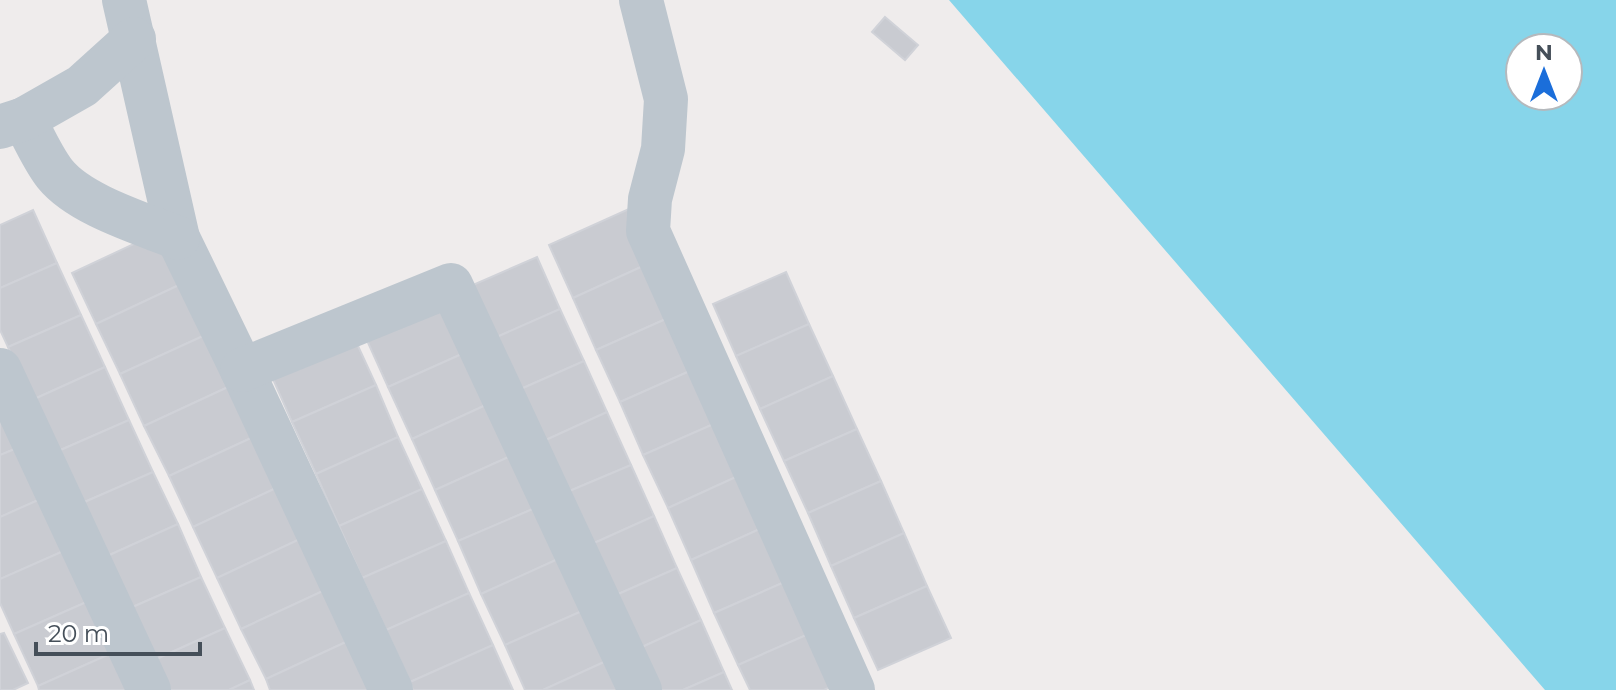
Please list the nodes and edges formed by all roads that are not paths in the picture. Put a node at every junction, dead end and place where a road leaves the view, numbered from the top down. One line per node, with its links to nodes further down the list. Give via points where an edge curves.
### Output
1 (641, 0): 10 (street, via 666,99 648,231)
2 (128, 12): 3 (street, via 82,86); 4 (street)
3 (12, 123): 4 (street, via 79,195)
4 (178, 238): 6 (street)
5 (0, 370): 7 (street)
6 (242, 370): 8 (street); 9 (street, via 451,285)
7 (149, 690)
8 (391, 690)
9 (640, 690)
10 (853, 690)

